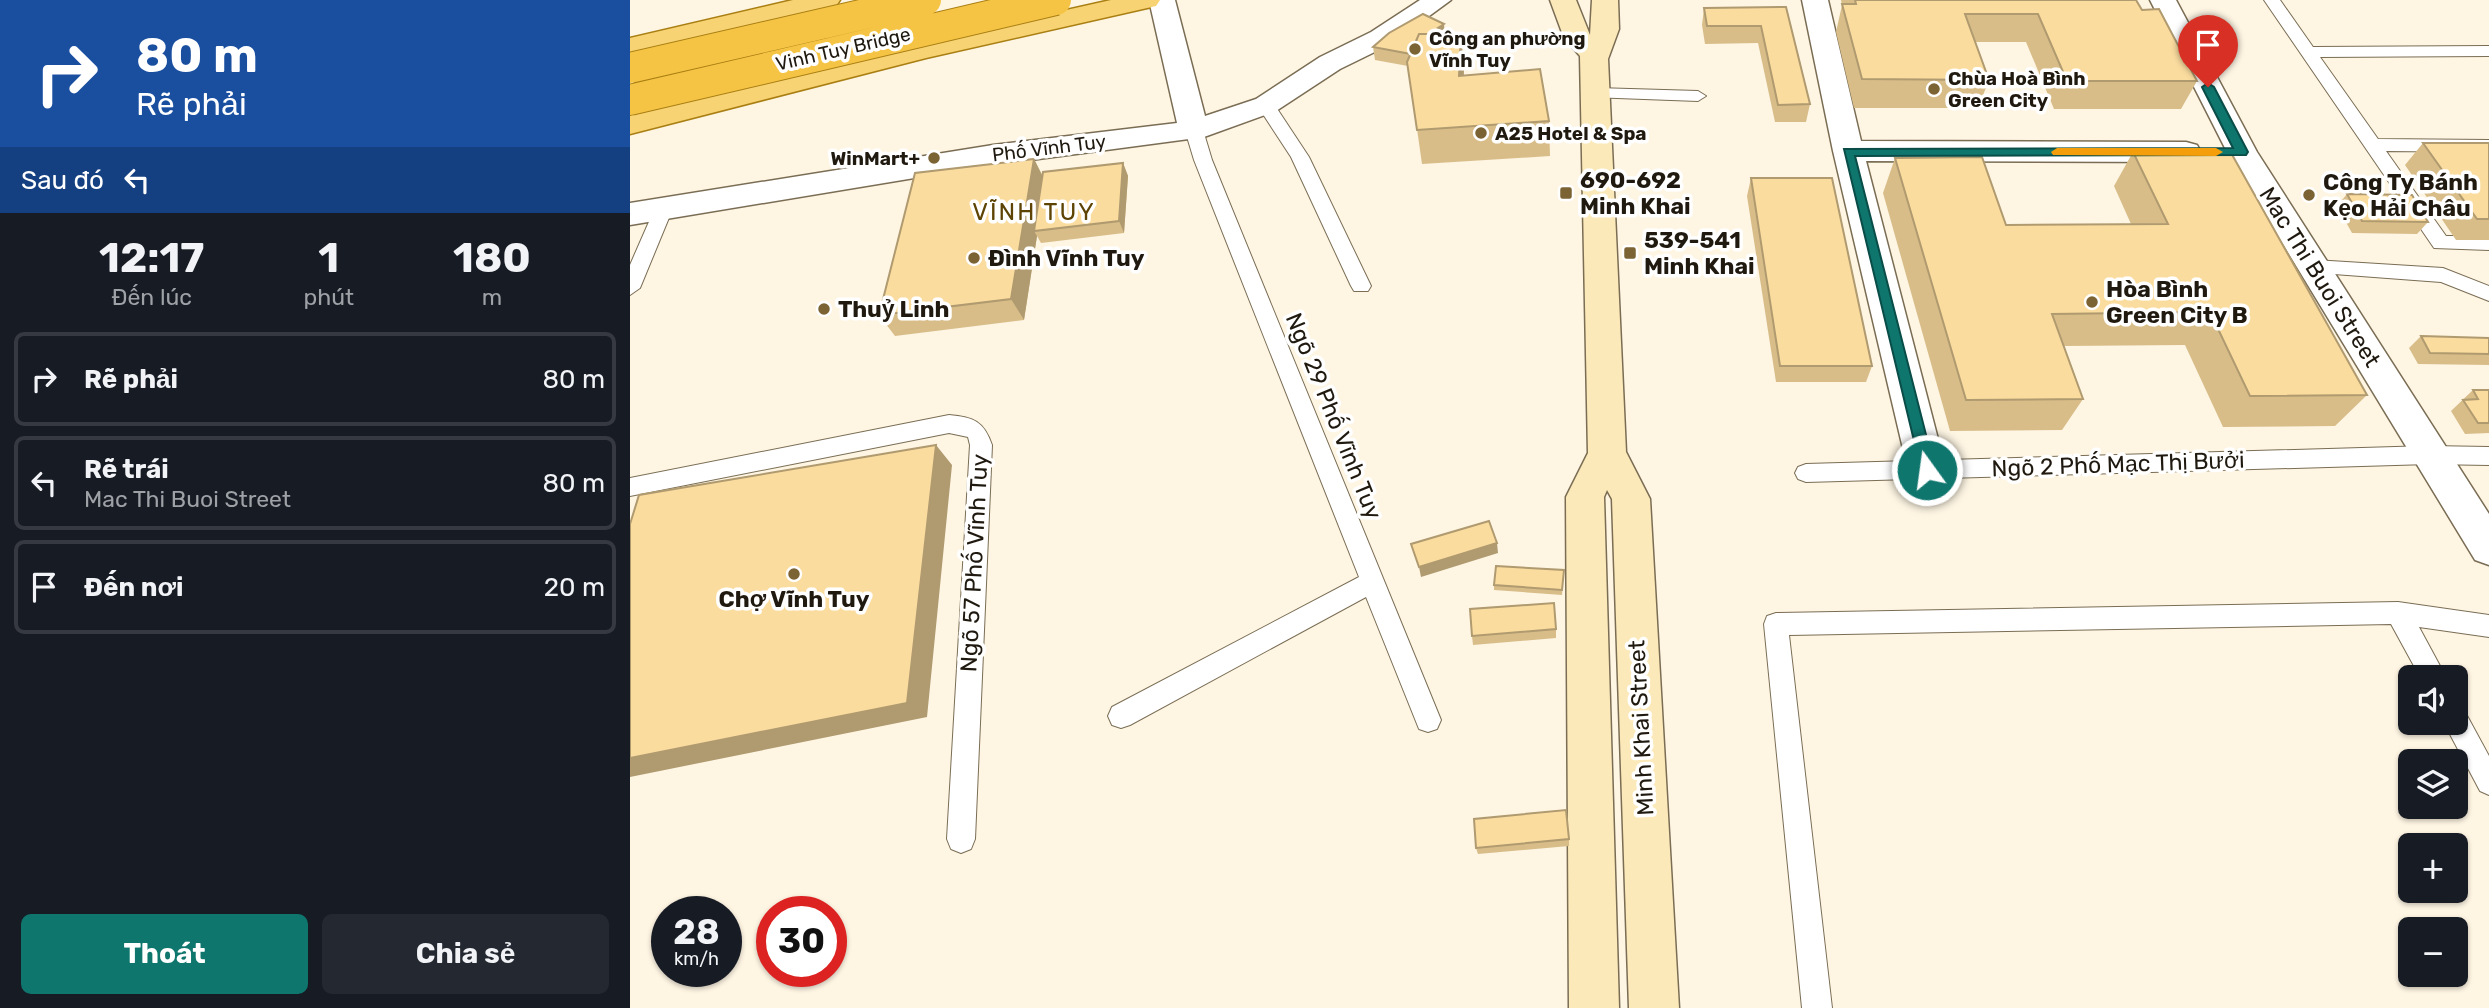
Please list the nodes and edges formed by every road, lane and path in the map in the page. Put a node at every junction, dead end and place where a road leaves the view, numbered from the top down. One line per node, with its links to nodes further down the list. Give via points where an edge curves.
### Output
1 (926, 0): 17 (highway, Vinh Tuy Bridge, bridge)
2 (1055, 0): 21 (highway, Vinh Tuy Bridge, bridge)
3 (1147, 0): 18 (main road)
4 (1161, 0): 25 (street)
5 (1438, 0): 22 (street, Phố Vĩnh Tuy)
6 (1563, 0): 16 (main road, via 1578,38)
7 (1605, 0): 16 (main road, Minh Khai Street, via 1604,39)
8 (1815, 0): 28 (street)
9 (2163, 0): 29 (street, Mac Thi Buoi Street)
10 (2272, 0): 15 (lane)
11 (817, 2): 12 (main road); 18 (main road, via 789,16 782,28 782,53 791,71)
12 (677, 34): 13 (main road); 23 (main road, via 695,36 705,43 713,66 710,92)
13 (630, 46)
14 (2489, 51): 15 (lane)
15 (2308, 52): 26 (lane)
16 (1594, 54): 19 (main road, Minh Khai Street)
17 (630, 68)
18 (827, 76): 23 (main road)
19 (1596, 93): 20 (lane); 37 (main road, Minh Khai Street)
20 (1698, 96)
21 (630, 100)
22 (1266, 105): 25 (street, Phố Vĩnh Tuy); 34 (lane, via 1300,157)
23 (695, 108): 24 (main road)
24 (630, 125)
25 (1194, 130): 30 (street, Phố Vĩnh Tuy, via 993,155); 44 (lane, Ngõ 29 Phố Vĩnh Tuy)
26 (2373, 145): 27 (lane); 32 (lane, via 2441,243)
27 (2489, 146)
28 (1848, 152): 29 (street); 40 (street)
29 (2242, 152): 33 (street, Mac Thi Buoi Street)
30 (664, 208): 31 (street, Phố Vĩnh Tuy); 35 (lane)
31 (630, 214)
32 (2489, 243)
33 (2314, 267): 36 (lane, via 2442,275); 38 (street, Mac Thi Buoi Street)
34 (1362, 286)
35 (630, 288)
36 (2489, 294)
37 (1607, 453): 53 (main road, Minh Khai Street, via 1585,497); 54 (main road, Minh Khai Street, via 1631,499)
38 (2430, 455): 39 (lane, Ngõ 2 Phố Mạc Thị Bưởi); 40 (lane, Ngõ 2 Phố Mạc Thị Bưởi); 43 (street, Mac Thi Buoi Street)
39 (2489, 456)
40 (1927, 470): 41 (lane, Ngõ 2 Phố Mạc Thị Bưởi)
41 (1806, 473)
42 (630, 487): 52 (lane, Ngõ 57 Phố Vĩnh Tuy, via 949,424 967,425 977,432 981,445)
43 (2489, 548)
44 (1373, 581): 48 (lane); 49 (lane, Ngõ 29 Phố Vĩnh Tuy)
45 (2398, 613): 46 (lane); 47 (lane); 55 (lane, via 1776,624)
46 (2489, 626)
47 (2426, 665)
48 (1121, 716)
49 (1428, 720)
50 (2464, 735): 51 (lane)
51 (2489, 782)
52 (961, 839)
53 (1594, 1008)
54 (1654, 1008)
55 (1817, 1008)

